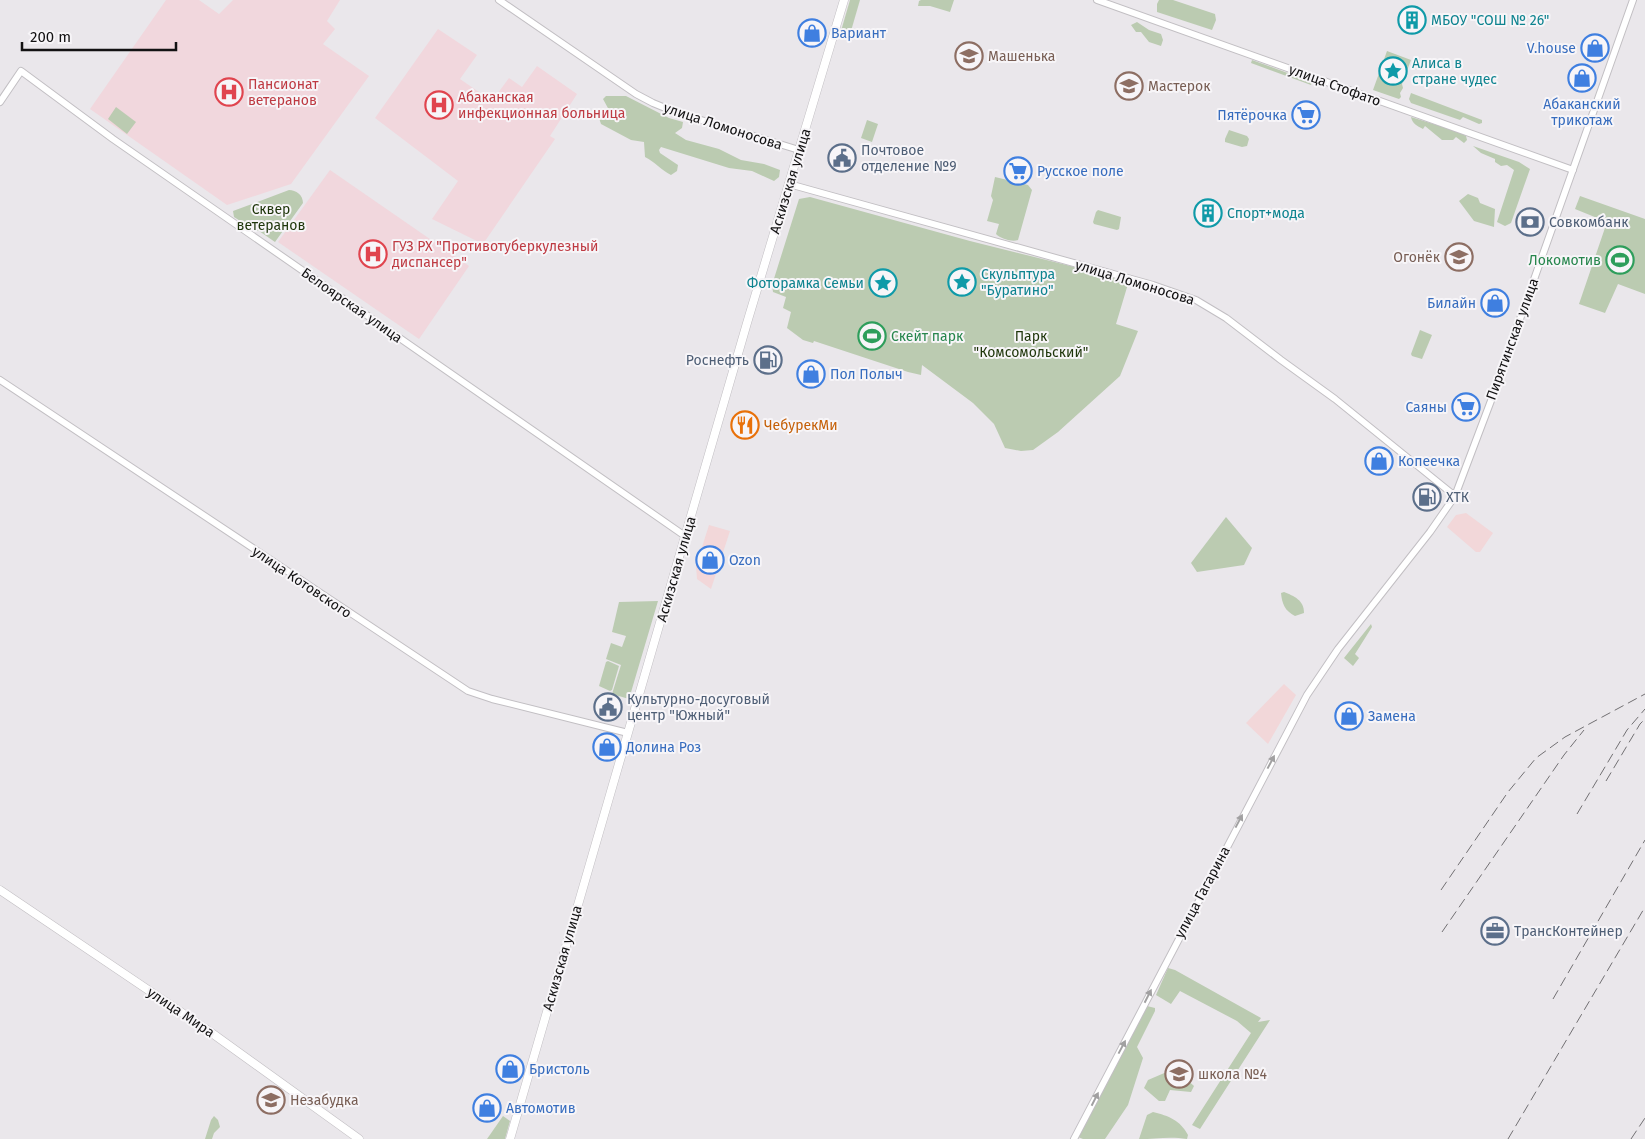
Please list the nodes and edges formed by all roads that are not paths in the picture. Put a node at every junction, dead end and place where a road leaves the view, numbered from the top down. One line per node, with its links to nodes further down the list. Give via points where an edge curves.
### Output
1 (499, 0): 6 (street, улица Ломоносова, via 653,104)
2 (844, 0): 6 (main road, Аскизская улица)
3 (1097, 0): 7 (street, улица Стофато)
4 (1633, 0): 7 (street, Пирятинская улица)
5 (0, 102): 11 (street, Белоярская улица, via 21,71 113,139)
6 (799, 150): 8 (main road, Аскизская улица)
7 (1573, 170): 10 (street, Пирятинская улица)
8 (789, 184): 10 (street, улица Ломоносова, via 1144,282 1196,300 1226,318 1335,399); 11 (main road, Аскизская улица)
9 (0, 380): 13 (street, улица Котовского, via 468,691)
10 (1455, 496): 12 (street, Пирятинская улица)
11 (685, 536): 13 (main road, Аскизская улица)
12 (1338, 649): 15 (street, улица Гагарина, one-way to 12, via 1307,695)
13 (628, 733): 17 (main road, Аскизская улица)
14 (0, 890): 16 (main road, улица Мира, via 209,1031)
15 (1074, 1138)
16 (359, 1139)
17 (510, 1139)

